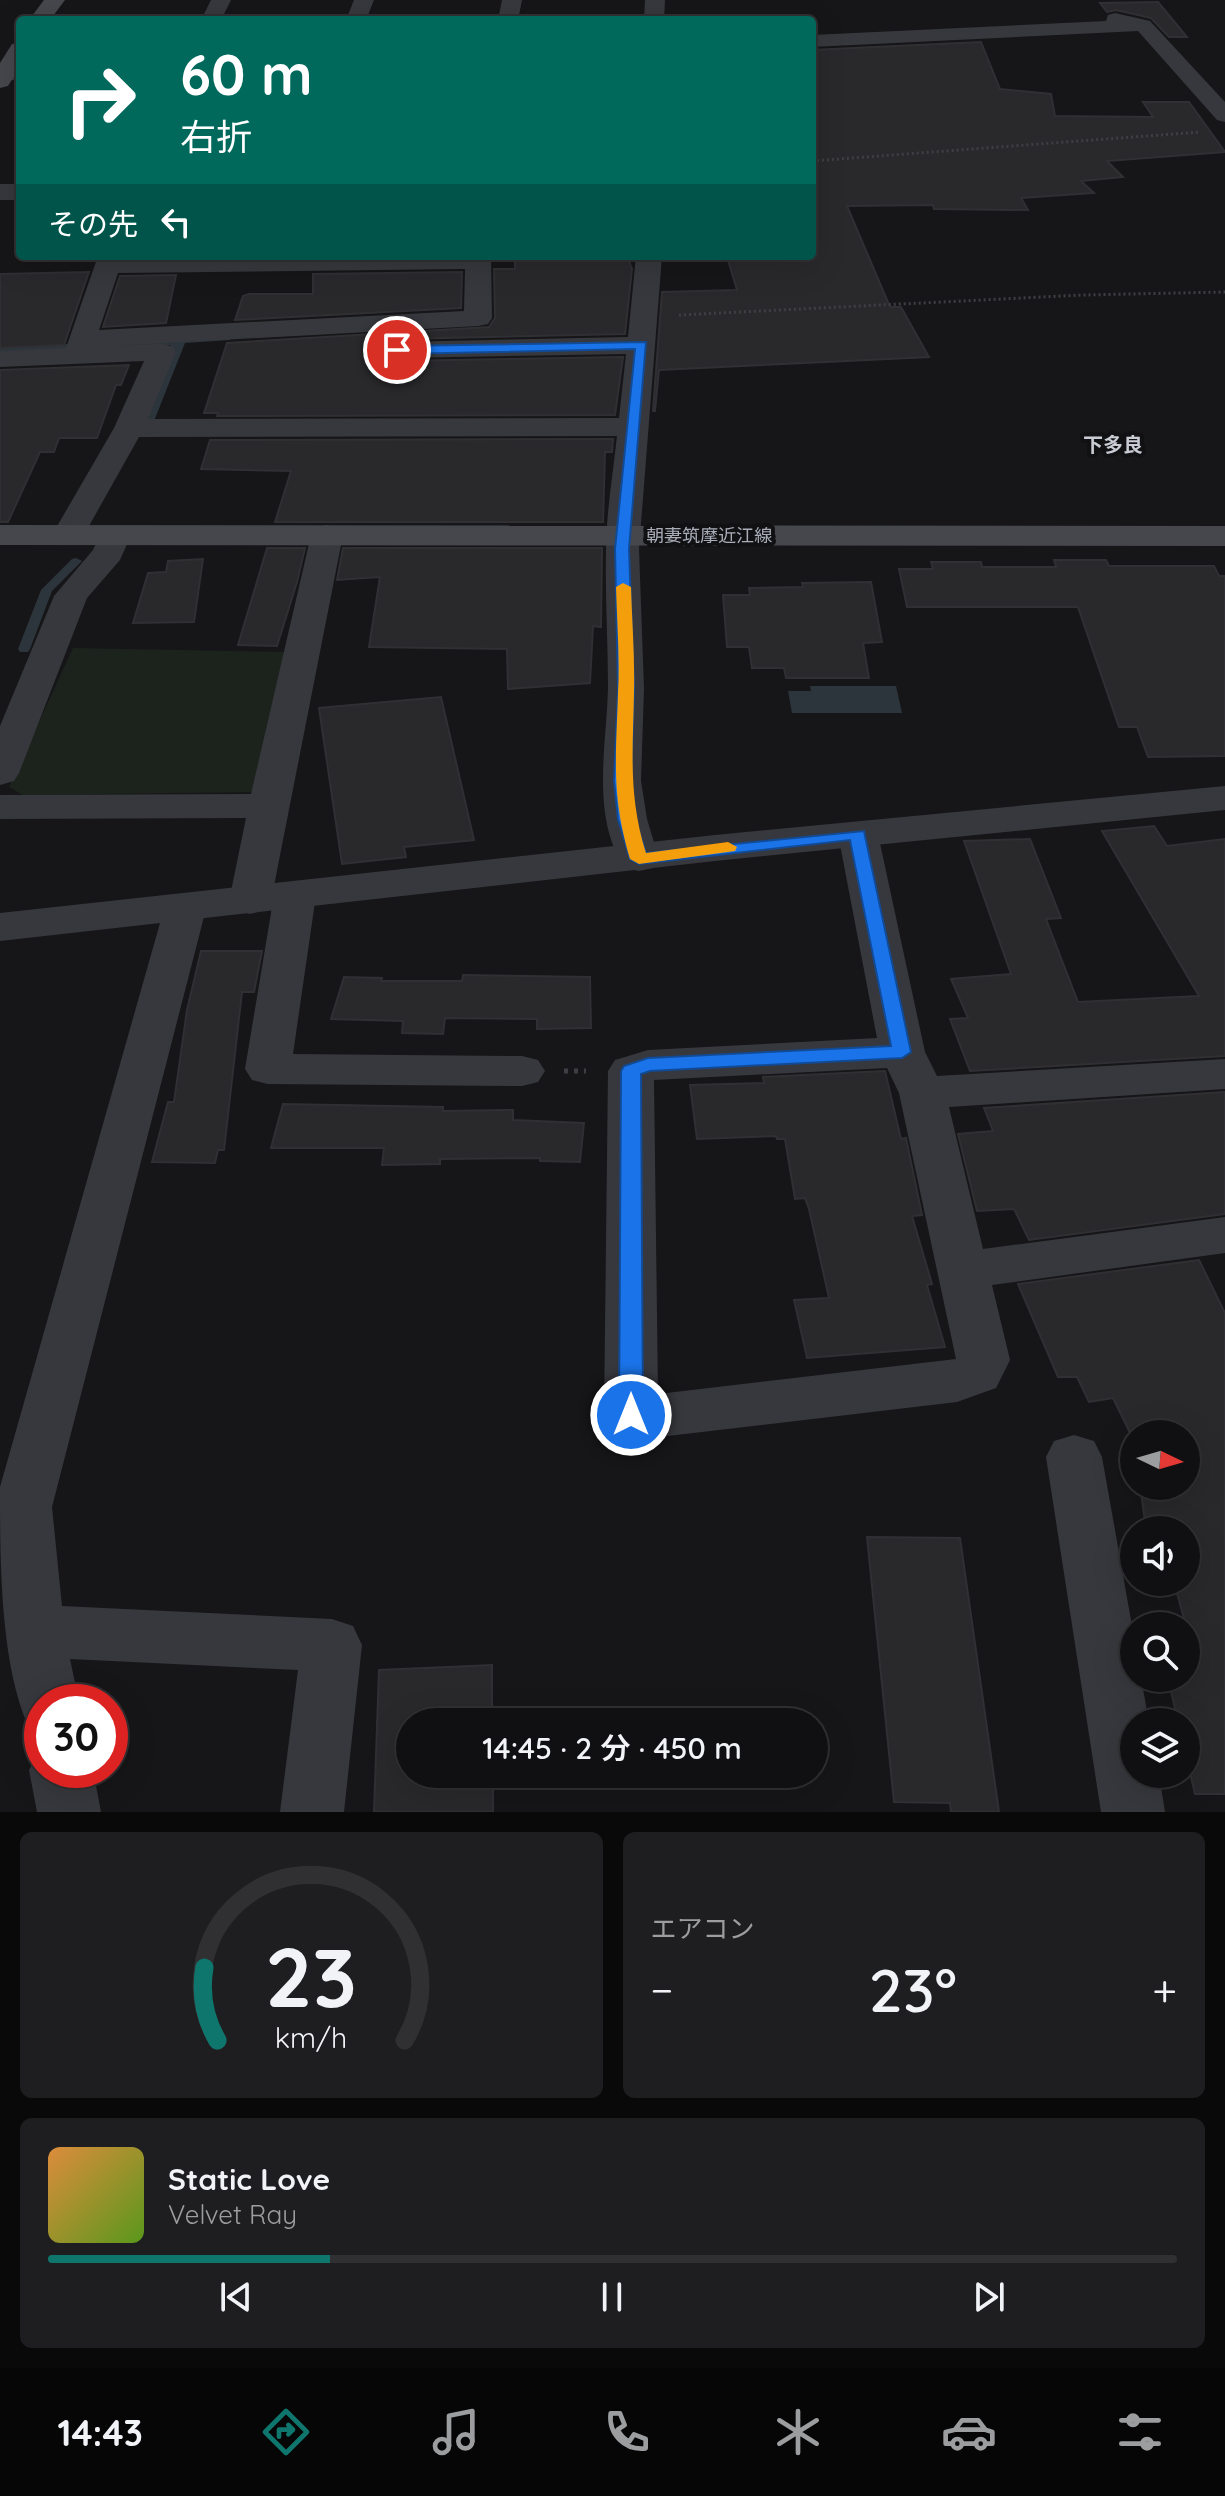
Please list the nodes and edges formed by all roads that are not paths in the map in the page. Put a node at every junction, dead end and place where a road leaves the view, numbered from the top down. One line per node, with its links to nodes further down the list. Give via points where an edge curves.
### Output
1 (55, 0): 3 (main road)
2 (1097, 0): 4 (street, via 1112,18)
3 (42, 16)
4 (1143, 25): 5 (street); 8 (street)
5 (816, 41)
6 (16, 57): 7 (main road)
7 (6, 76)
8 (1225, 115)
9 (232, 260): 12 (street)
10 (478, 260): 13 (street, via 478,318)
11 (649, 260): 14 (street)
12 (109, 261): 15 (street)
13 (392, 328): 14 (street, via 397,350); 15 (street)
14 (643, 331): 17 (street)
15 (79, 347): 16 (street); 18 (street, via 162,352)
16 (0, 359)
17 (632, 427): 18 (street); 23 (street)
18 (129, 428): 20 (street)
19 (0, 535): 20 (main road, 朝妻筑摩近江線)
20 (68, 535): 21 (main road, 朝妻筑摩近江線)
21 (115, 535): 22 (main road, 朝妻筑摩近江線); 25 (street, via 108,553 71,596)
22 (327, 535): 23 (main road, 朝妻筑摩近江線); 27 (street)
23 (623, 535): 24 (main road, 朝妻筑摩近江線); 30 (street, via 622,781)
24 (1225, 536)
25 (0, 773)
26 (1225, 798): 29 (street)
27 (268, 806): 28 (street); 32 (street)
28 (0, 807)
29 (858, 834): 30 (street); 36 (street)
30 (639, 859): 31 (street)
31 (295, 895): 32 (street); 35 (street, via 268,1069)
32 (250, 901): 33 (street)
33 (185, 909): 34 (street); 41 (street, via 23,1507)
34 (0, 927)
35 (522, 1071)
36 (912, 1072): 37 (street); 39 (street); 39 (street, via 648,1065 631,1071 631,1415 742,1408 957,1381 977,1373 983,1360)
37 (1225, 1074)
38 (1225, 1235): 39 (street)
39 (962, 1270)
40 (1074, 1457): 46 (street)
41 (35, 1631): 42 (street); 45 (street, via 332,1645)
42 (45, 1684)
43 (64, 1788): 44 (street)
44 (69, 1812)
45 (312, 1812)
46 (1133, 1812)

